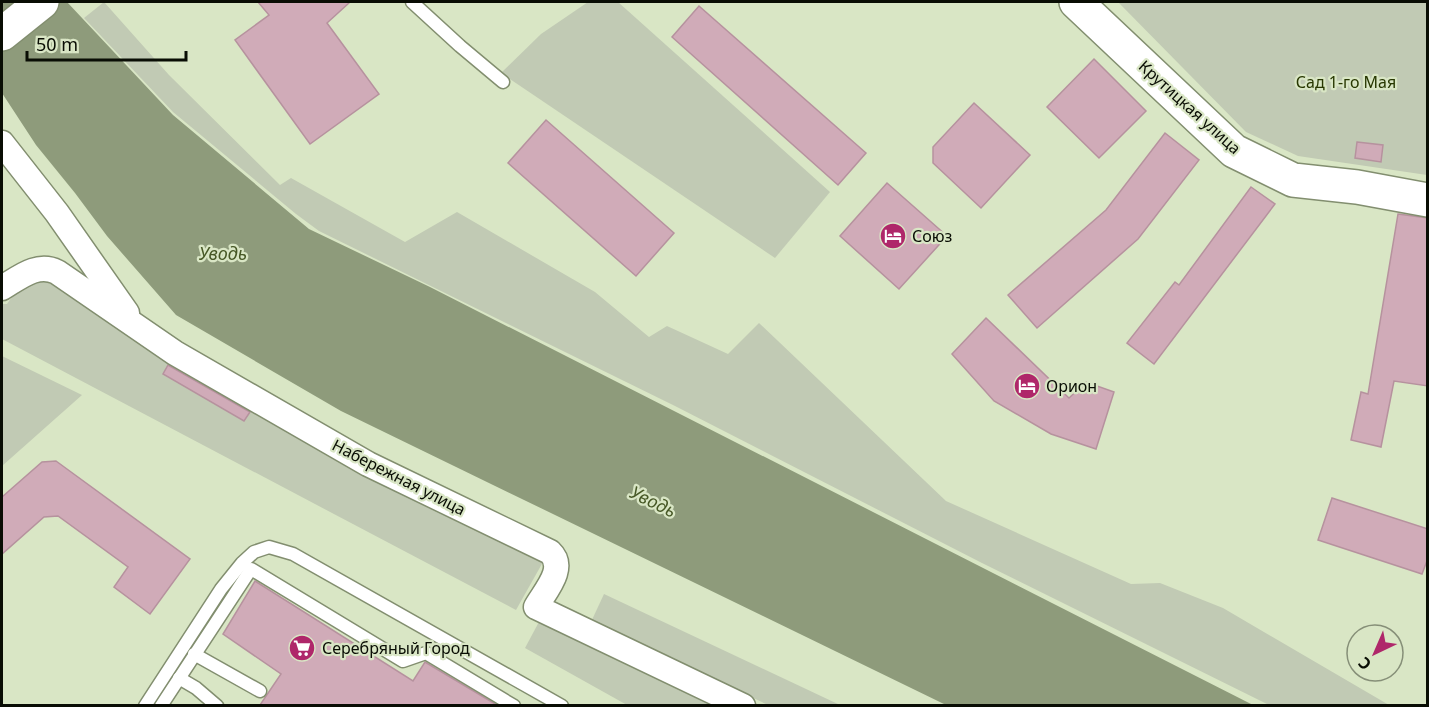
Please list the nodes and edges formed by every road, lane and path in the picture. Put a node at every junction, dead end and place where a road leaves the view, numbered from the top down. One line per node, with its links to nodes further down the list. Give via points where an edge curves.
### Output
1 (42, 2): 4 (street)
2 (412, 2): 5 (lane)
3 (1076, 2): 7 (street, Крутицкая улица, via 1234,151 1293,180)
4 (2, 34)
5 (503, 82)
6 (2, 143): 9 (street)
7 (1428, 200)
8 (2, 288): 9 (street, Набережная улица, via 34,270 50,269)
9 (137, 327): 19 (street, Набережная улица, via 368,464 550,552 557,561 557,569 536,607)
10 (246, 566): 11 (lane); 14 (lane, via 221,589); 17 (lane, via 403,661 426,653); 18 (lane, via 254,552 270,547 293,554)
11 (194, 654): 12 (lane); 13 (lane)
12 (179, 678): 15 (lane); 16 (lane)
13 (260, 691)
14 (145, 705)
15 (160, 705)
16 (217, 705)
17 (514, 705)
18 (562, 705)
19 (743, 705)

